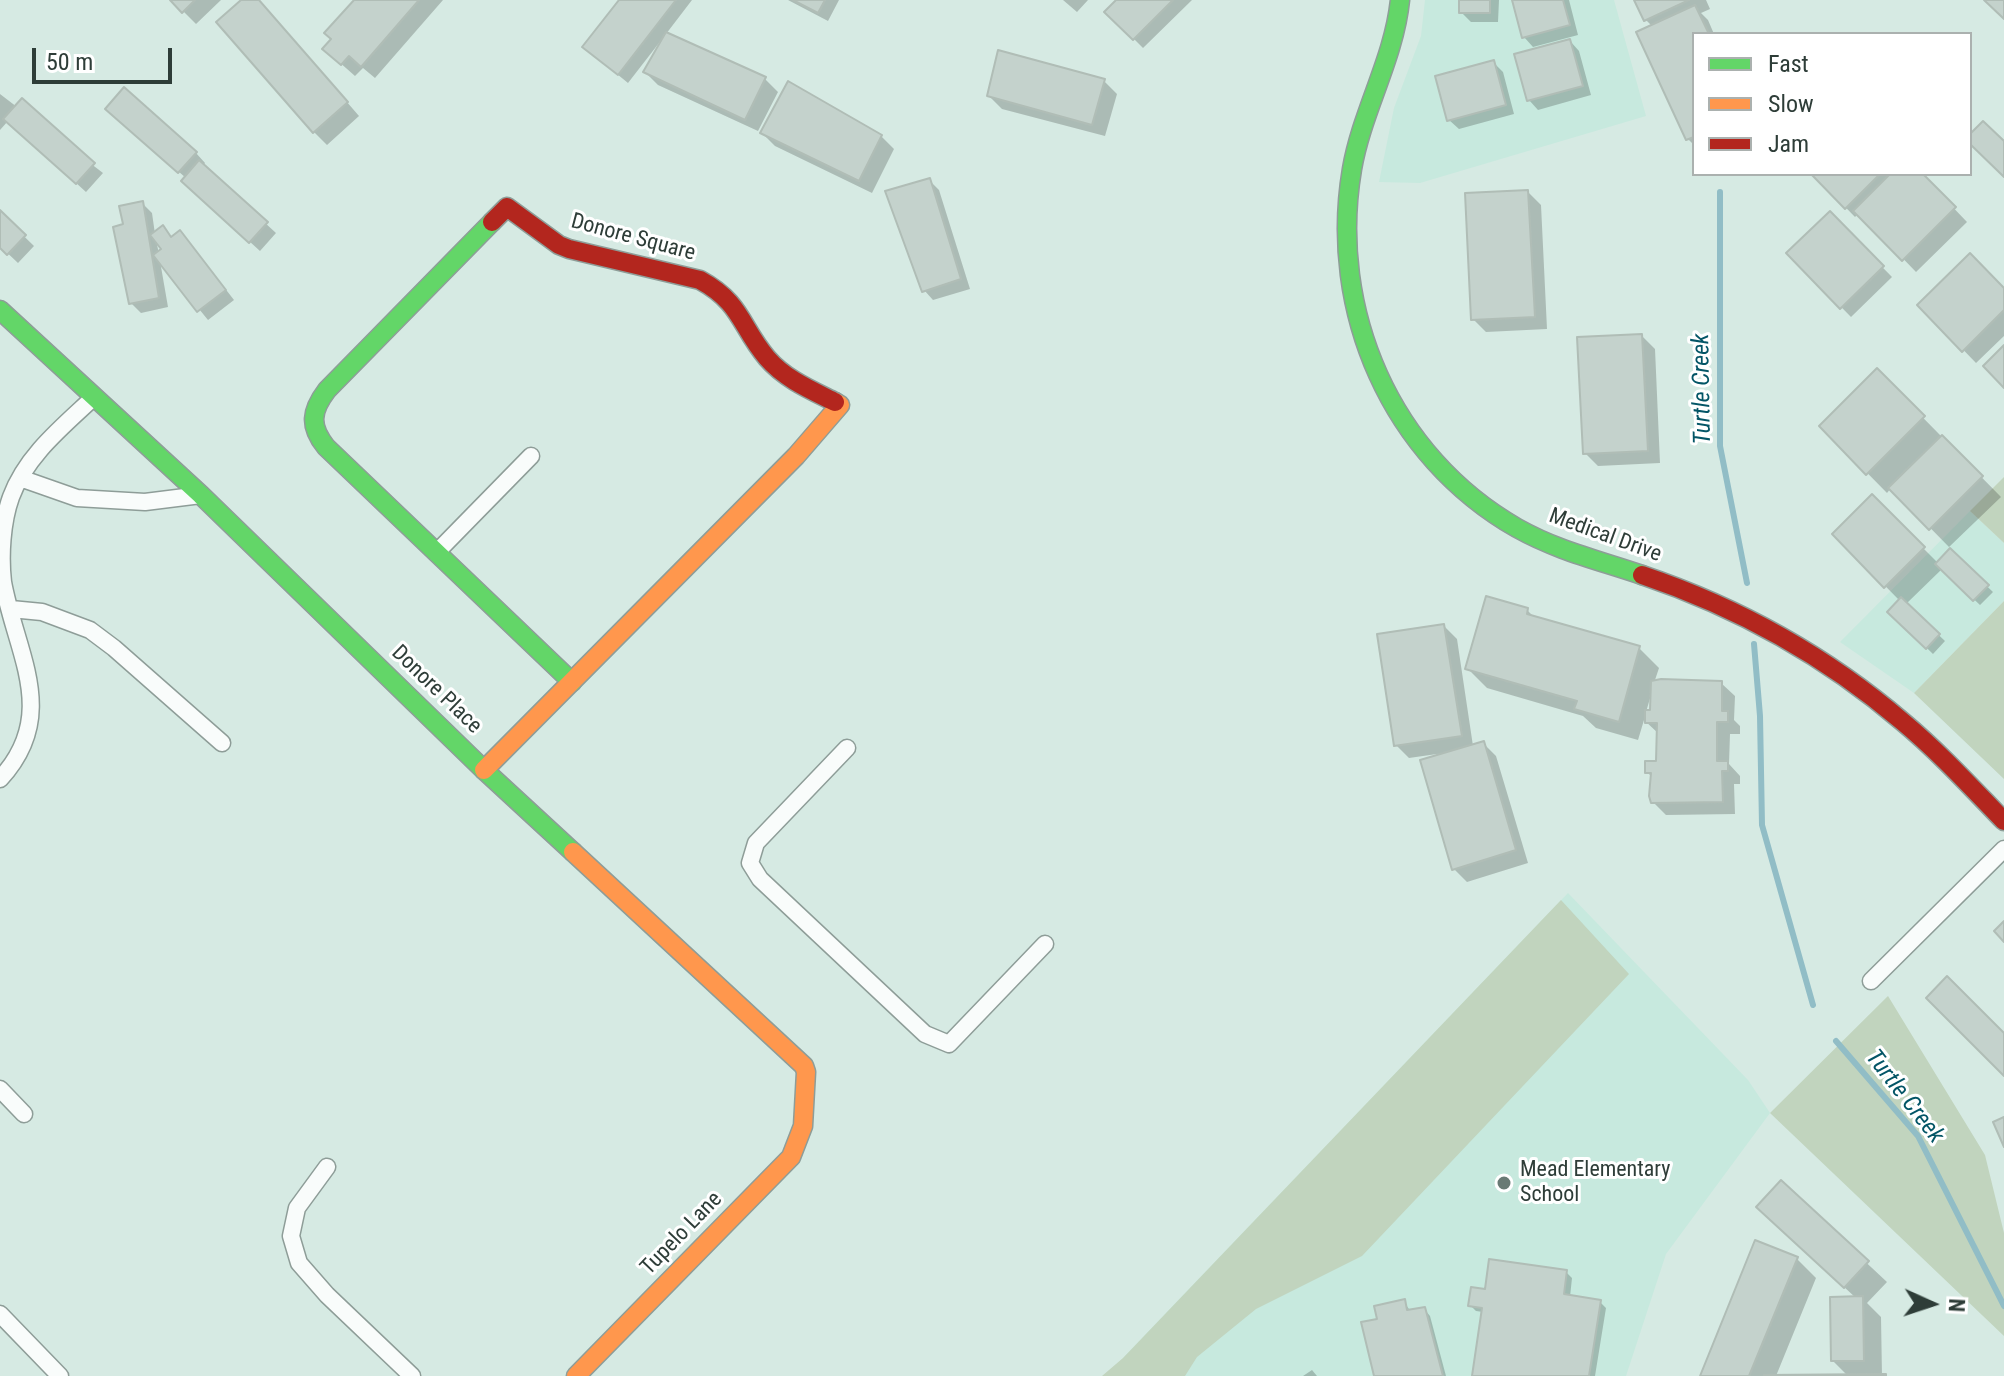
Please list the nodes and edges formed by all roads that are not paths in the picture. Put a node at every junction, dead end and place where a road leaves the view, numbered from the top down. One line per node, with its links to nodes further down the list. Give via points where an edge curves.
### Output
1 (1400, 0): 14 (street, Medical Drive, via 1394,36 1353,162 1347,259 1359,329 1373,365 1424,450 1485,506 1546,543 1703,597 1831,668 1917,734)
2 (0, 310): 3 (street, Donore Place)
3 (93, 398): 5 (street, via 39,450); 6 (street, Donore Place)
4 (531, 456): 7 (street)
5 (20, 478): 6 (street, via 77,498 145,502); 8 (street, via 3,532 3,581)
6 (201, 495): 12 (street, Donore Place)
7 (436, 553): 9 (street, Donore Square); 9 (street, Donore Square, via 317,437 313,407 507,207 559,245 700,280 736,305 775,366 840,405)
8 (11, 609): 10 (street, via 42,612 90,630); 13 (street, via 32,709 28,734)
9 (572, 682): 12 (street, Donore Square)
10 (222, 743)
11 (847, 748): 16 (street, via 756,843 750,863 760,879 925,1034 949,1044)
12 (484, 770): 20 (street, Donore Place, via 804,1066)
13 (0, 779)
14 (2004, 821)
15 (2004, 849): 17 (street)
16 (1045, 944)
17 (1871, 981)
18 (0, 1089): 19 (street)
19 (24, 1114)
20 (805, 1116): 25 (street, Tupelo Lane, via 800,1144 791,1157)
21 (327, 1167): 24 (street, via 297,1208 291,1236 299,1263)
22 (0, 1314): 23 (street)
23 (60, 1376)
24 (412, 1376)
25 (576, 1376)

